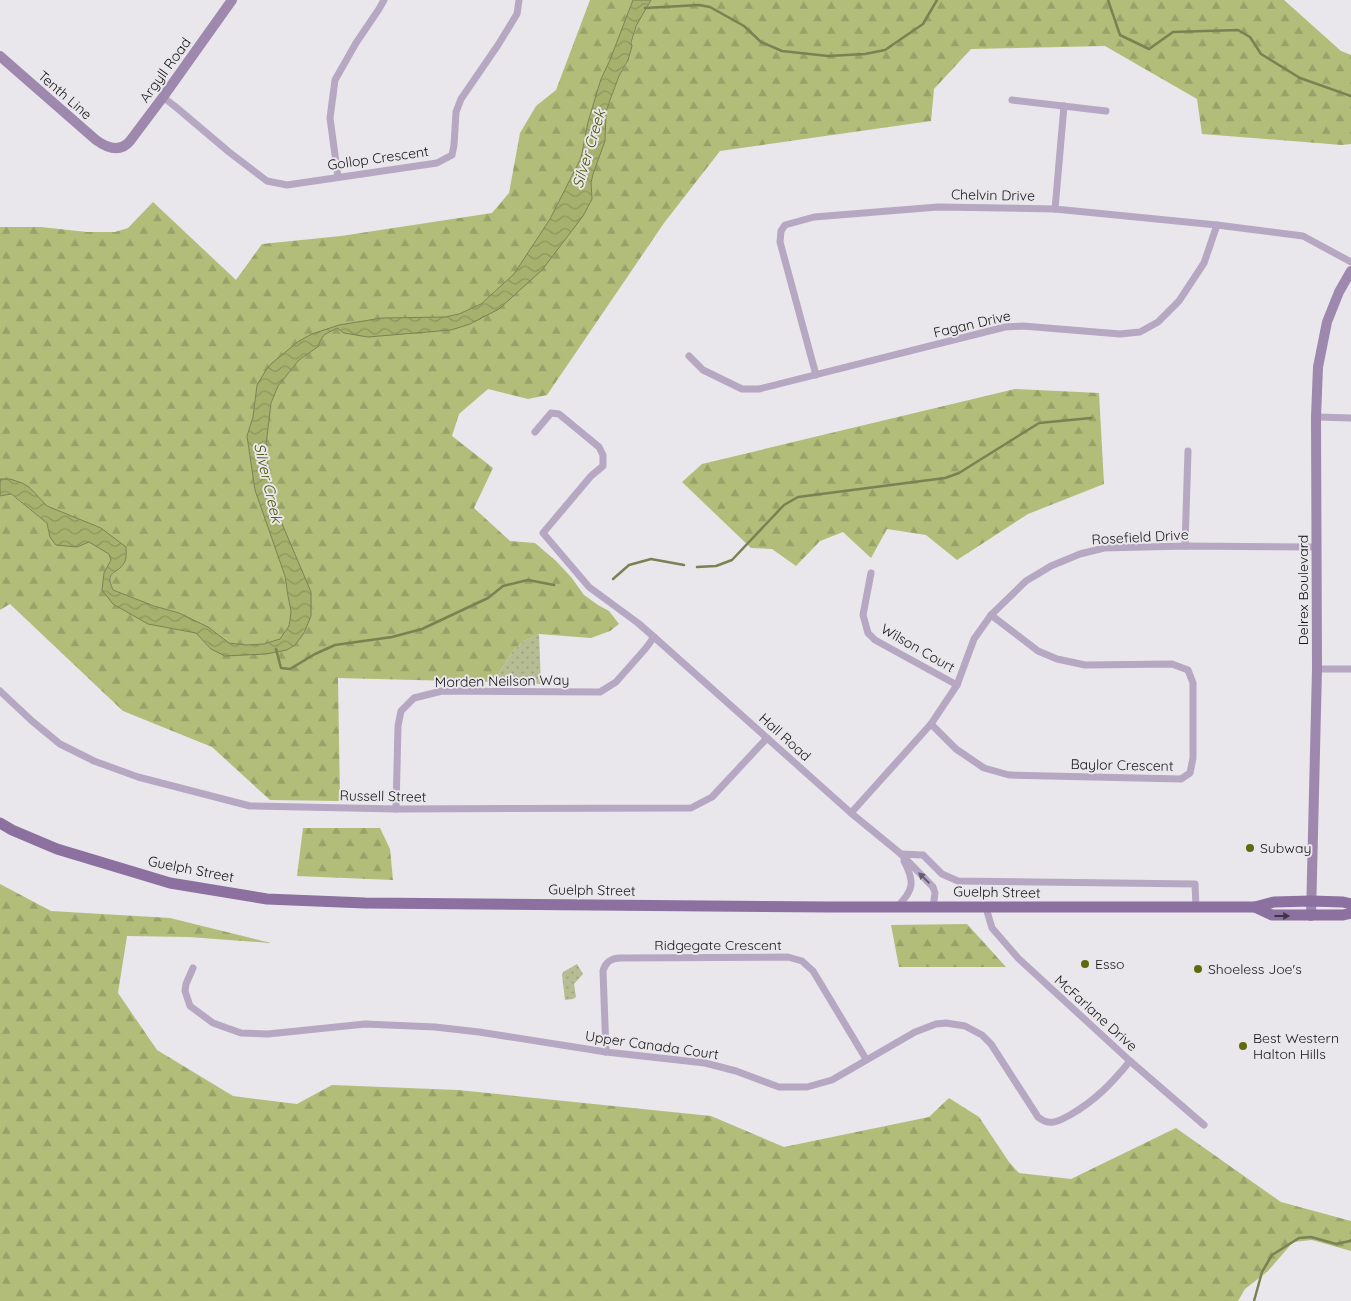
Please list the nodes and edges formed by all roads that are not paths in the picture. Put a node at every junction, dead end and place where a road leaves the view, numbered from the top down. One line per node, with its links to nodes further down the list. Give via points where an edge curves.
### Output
1 (384, 0): 10 (street, via 335,80 330,118)
2 (519, 0): 10 (street, Gollop Crescent, via 517,14 461,99 456,112 452,155 436,163)
3 (227, 2): 5 (street, Argyll Road)
4 (0, 56): 9 (street, Tenth Line, via 96,140)
5 (163, 97): 9 (street, Argyll Road, via 126,146); 10 (street, Gollop Crescent, via 267,181 287,185)
6 (1012, 100): 7 (street)
7 (1064, 106): 8 (street); 11 (street)
8 (1106, 110)
9 (114, 149)
10 (338, 177)
11 (1055, 209): 12 (street, Chelvin Drive); 16 (street, Chelvin Drive, via 938,207 814,217 785,225 780,242)
12 (1217, 225): 13 (street, Chelvin Drive, via 1303,236); 16 (street, Fagan Drive, via 1204,263 1180,301 1158,322 1140,332 1120,334 1005,327)
13 (1351, 262)
14 (1351, 270): 17 (street, Delrex Boulevard, via 1327,322 1318,367)
15 (689, 356): 16 (street, Fagan Drive, via 703,370 742,389 759,389)
16 (816, 375)
17 (1316, 418): 18 (street); 22 (street, Delrex Boulevard)
18 (1351, 418)
19 (535, 432): 25 (street, Hall Road, via 551,413 559,414 599,448 603,466 543,533 589,587)
20 (1188, 451): 21 (street)
21 (1185, 546): 22 (street, Rosefield Drive); 24 (street, Rosefield Drive, via 1104,548 1080,554 1026,581)
22 (1317, 547): 26 (street, Delrex Boulevard)
23 (872, 573): 28 (street, Wilson Court, via 863,616 868,633 875,640)
24 (990, 615): 28 (street, Rosefield Drive, via 974,639); 30 (street, Baylor Crescent, via 1038,651 1058,660 1085,665 1172,664 1188,670 1193,683 1190,773 1181,779 1009,775 984,768 956,749)
25 (654, 637): 31 (street, Hall Road); 32 (street, Morden Neilson Way, via 616,682 600,692 442,692 414,698 402,711 398,726)
26 (1317, 669): 27 (street); 36 (street, Delrex Boulevard)
27 (1351, 669)
28 (957, 685): 30 (street, Rosefield Drive)
29 (0, 691): 32 (street, Russell Street, via 60,744 138,777 250,806)
30 (931, 724): 33 (street, Rosefield Drive)
31 (767, 738): 32 (street, Russell Street, via 712,797 691,808); 33 (street, Hall Road)
32 (396, 809)
33 (852, 813): 35 (street, Hall Road)
34 (0, 823): 41 (main road, Guelph Street, via 57,849 170,883 267,899 365,903)
35 (900, 854): 38 (street, Hall Road, one-way to 35, via 933,887); 39 (street, Guelph Street, via 924,855 942,874 958,881 1195,884); 41 (street, via 910,872 912,885 907,898)
36 (1311, 901): 37 (main road, Guelph Street); 40 (main road, Guelph Street, via 1274,902); 44 (street, Delrex Boulevard)
37 (1351, 904)
38 (933, 907): 41 (main road, Guelph Street); 42 (main road, Guelph Street)
39 (1196, 907): 40 (main road, Guelph Street); 42 (main road, Guelph Street)
40 (1255, 907): 44 (main road, Guelph Street, one-way to 44, via 1272,915)
41 (897, 908)
42 (986, 908): 48 (street, McFarlane Drive, via 992,928 1018,958)
43 (1351, 913): 44 (main road, Guelph Street)
44 (1310, 916)
45 (193, 968): 46 (street, Upper Canada Court, via 185,991 190,1006 213,1024 241,1033 268,1034 365,1024 435,1027)
46 (606, 1052): 47 (street, Upper Canada Court, via 705,1063 779,1087 807,1086 832,1080); 47 (street, Ridgegate Crescent, via 603,971 610,960 788,957 802,961 813,971)
47 (866, 1059): 48 (street, Upper Canada Court, via 927,1027 946,1023 965,1026 991,1044 1038,1118 1052,1123 1083,1108 1097,1097)
48 (1130, 1061): 49 (street, McFarlane Drive)
49 (1204, 1125)

